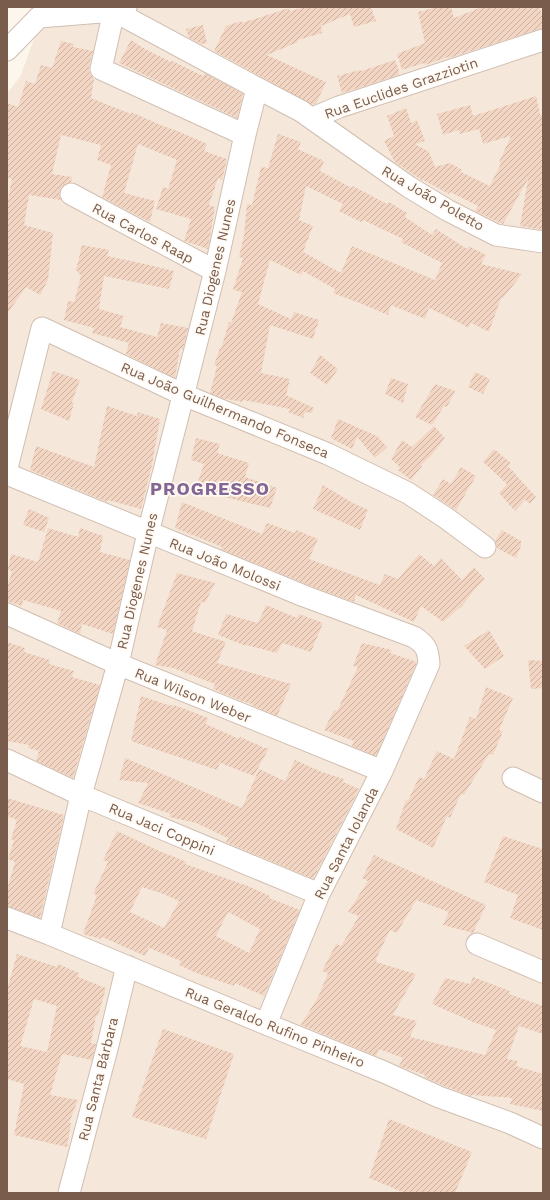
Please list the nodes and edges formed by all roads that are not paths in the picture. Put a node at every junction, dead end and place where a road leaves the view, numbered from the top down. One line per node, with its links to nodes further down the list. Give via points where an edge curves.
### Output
1 (120, 9): 3 (street, via 38,17); 4 (street, Rua Euclides Grazziotin); 6 (street, via 100,69)
2 (543, 40): 5 (street, Rua Euclides Grazziotin, via 339,107)
3 (7, 50)
4 (257, 88): 5 (street, Rua Euclides Grazziotin); 6 (street, Rua Diogenes Nunes)
5 (313, 118): 8 (street, Rua João Poletto, via 367,158 446,210 496,234)
6 (245, 135): 9 (street, Rua Diogenes Nunes)
7 (71, 194): 9 (street, Rua Carlos Raap)
8 (543, 242)
9 (215, 271): 10 (street, Rua Diogenes Nunes)
10 (184, 395): 11 (street, Rua João Guilhermando Fonseca, via 42,328); 13 (street, Rua Diogenes Nunes); 14 (street, Rua João Guilhermando Fonseca, via 328,454 408,493)
11 (7, 468)
12 (7, 474): 13 (street, Rua João Molossi)
13 (148, 533): 16 (street, Rua Diogenes Nunes); 17 (street, Rua João Molossi, via 414,637 429,653)
14 (485, 547)
15 (7, 614): 16 (street, Rua Wilson Weber)
16 (118, 664): 19 (street, Rua Wilson Weber); 22 (street, Rua Diogenes Nunes)
17 (429, 664): 19 (street, Rua Santa Iolanda)
18 (7, 760): 22 (street, Rua Jaci Coppini)
19 (382, 772): 23 (street, Rua Santa Iolanda)
20 (512, 778): 21 (street)
21 (543, 792)
22 (81, 795): 23 (street, Rua Jaci Coppini); 25 (street, Rua Diogenes Nunes)
23 (319, 894): 29 (street, Rua Santa Iolanda)
24 (7, 918): 25 (street, Rua Geraldo Rufino Pinheiro)
25 (49, 934): 27 (street, Rua Geraldo Rufino Pinheiro)
26 (477, 944): 28 (street)
27 (127, 966): 29 (street, Rua Geraldo Rufino Pinheiro); 31 (street, Rua Santa Bárbara)
28 (543, 972)
29 (266, 1024): 30 (street, Rua Geraldo Rufino Pinheiro)
30 (543, 1138)
31 (69, 1193)

